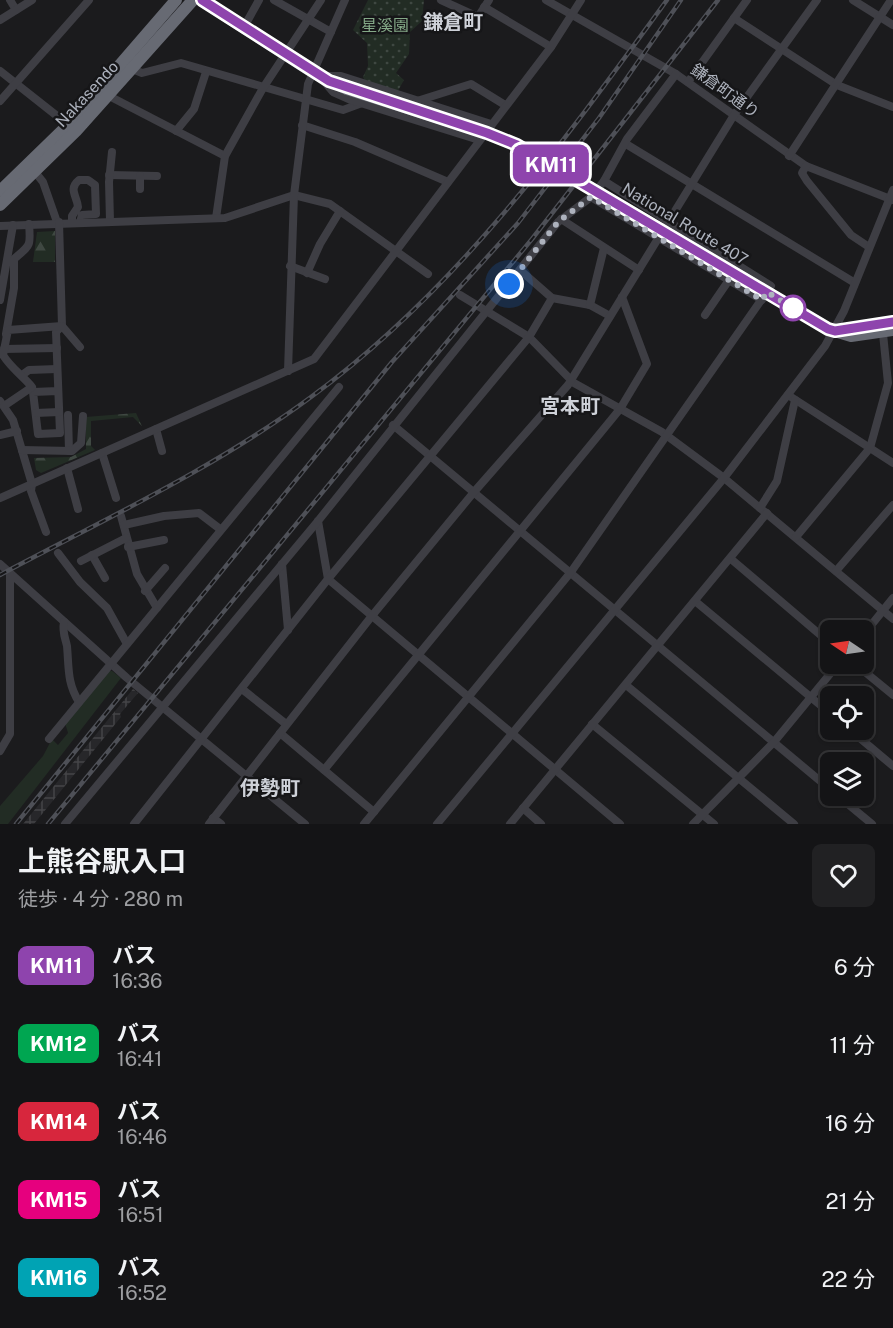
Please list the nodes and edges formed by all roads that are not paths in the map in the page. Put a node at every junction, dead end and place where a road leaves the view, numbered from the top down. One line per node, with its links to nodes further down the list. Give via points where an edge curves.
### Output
1 (10, 0): 19 (street)
2 (32, 0): 19 (street)
3 (89, 0): 37 (street)
4 (176, 0): 50 (highway, Nakasendo)
5 (193, 0): 31 (highway, Nakasendo)
6 (201, 0): 26 (highway)
7 (259, 0): 26 (street)
8 (274, 0): 24 (street)
9 (321, 0): 24 (street)
10 (345, 0): 27 (street)
11 (441, 0): 18 (street, via 478,16)
12 (546, 0): 20 (street, 鎌倉町通り)
13 (581, 0): 20 (street)
14 (747, 0): 22 (street)
15 (817, 0): 29 (street)
16 (853, 0): 21 (street)
17 (891, 0): 21 (street)
18 (486, 4): 28 (street)
19 (16, 10): 23 (street)
20 (571, 14): 28 (street); 34 (street, 鎌倉町通り)
21 (880, 17): 25 (street); 38 (street)
22 (734, 18): 29 (street); 36 (street)
23 (0, 20)
24 (307, 20): 27 (street); 30 (street)
25 (893, 25)
26 (244, 27): 30 (highway)
27 (331, 32): 35 (street)
28 (551, 47): 45 (street)
29 (781, 49): 38 (street); 47 (street)
30 (285, 53): 35 (highway); 39 (street)
31 (132, 69): 33 (street, via 142,72 181,63); 40 (highway, Nakasendo)
32 (0, 71): 37 (street)
33 (206, 72): 39 (street); 51 (street, via 194,109)
34 (676, 74): 36 (street, 鎌倉町通り); 53 (street)
35 (317, 75): 41 (street, via 341,76); 43 (street, via 308,84); 44 (street, via 333,92); 95 (highway, National Route 407, bridge, via 347,89 511,142 720,264)
36 (688, 82): 47 (street, 鎌倉町通り)
37 (16, 84): 42 (street); 50 (street)
38 (837, 85): 46 (street); 56 (street)
39 (262, 88): 43 (street); 55 (street)
40 (109, 96): 50 (highway, Nakasendo); 51 (street)
41 (417, 100): 45 (street, via 471,84); 48 (street)
42 (0, 101)
43 (305, 101): 44 (street, via 343,110); 49 (street)
44 (362, 103): 52 (street)
45 (505, 105): 48 (street)
46 (893, 107)
47 (734, 116): 56 (street, 鎌倉町通り); 64 (street)
48 (491, 124): 52 (street)
49 (302, 125): 63 (street, via 355,142); 68 (street)
50 (72, 128): 58 (highway, Nakasendo); 67 (highway, Nakasendo)
51 (176, 131): 55 (street)
52 (479, 140): 63 (street)
53 (626, 144): 62 (street); 64 (street)
54 (112, 152): 59 (street)
55 (225, 156): 73 (street)
56 (789, 156): 57 (street, 鎌倉町通り)
57 (806, 166): 70 (street, 鎌倉町通り); 84 (street, via 802,172 807,181 851,235)
58 (35, 172): 71 (highway, Nakasendo); 77 (street, via 44,182)
59 (109, 175): 60 (street); 75 (street)
60 (140, 176): 61 (street); 65 (street)
61 (157, 176)
62 (604, 181): 69 (street); 76 (street)
63 (448, 182): 85 (street)
64 (691, 184): 76 (street); 93 (street)
65 (140, 189)
66 (893, 190): 70 (street)
67 (0, 191)
68 (294, 195): 72 (street, via 330,204); 73 (street); 86 (street)
69 (591, 197): 74 (street); 82 (street)
70 (891, 200): 84 (street)
71 (0, 206)
72 (340, 211): 85 (street); 89 (street)
73 (216, 218): 75 (street)
74 (561, 219): 83 (street); 87 (street)
75 (110, 221): 78 (street)
76 (668, 221): 82 (street); 95 (street, via 770,284)
77 (58, 222): 78 (street); 79 (street); 103 (street)
78 (76, 222): 78 (street, via 72,216 78,207 72,189 78,180 88,180 95,185 96,214 82,215)
79 (29, 224): 80 (street); 106 (street, via 27,250 14,259 14,288)
80 (13, 225): 81 (street); 98 (street)
81 (0, 226)
82 (658, 237): 88 (street); 92 (street)
83 (604, 248): 88 (street); 99 (street)
84 (869, 248): 93 (street)
85 (394, 251): 90 (street); 112 (street, via 322,351)
86 (291, 267): 89 (street); 112 (street)
87 (520, 270): 96 (street); 100 (street)
88 (639, 270): 97 (street)
89 (307, 273): 91 (street)
90 (428, 274)
91 (325, 279)
92 (729, 280): 95 (street); 101 (street)
93 (855, 283): 105 (street)
94 (460, 296): 100 (street)
95 (764, 296): 105 (highway, National Route 407); 129 (street)
96 (552, 297): 99 (street); 107 (street)
97 (622, 297): 102 (street); 120 (street, via 647,364)
98 (0, 300)
99 (590, 304): 102 (street)
100 (487, 311): 107 (street); 124 (street)
101 (705, 315)
102 (610, 316): 114 (street)
103 (62, 326): 106 (street, via 14,328); 108 (street); 109 (street, via 56,332)
104 (888, 327): 105 (highway); 130 (street, via 888,383)
105 (835, 331): 118 (street)
106 (6, 334): 110 (street)
107 (529, 337): 114 (street); 135 (street)
108 (80, 347)
109 (57, 348): 110 (street); 111 (street)
110 (4, 349): 113 (street, via 3,355 12,368)
111 (57, 369): 113 (street, via 29,370); 117 (street)
112 (288, 372): 125 (street)
113 (22, 375): 116 (street)
114 (571, 380): 120 (street); 140 (street)
115 (339, 387): 147 (street)
116 (33, 389): 117 (street); 119 (street); 121 (street)
117 (58, 391): 122 (street)
118 (792, 397): 130 (street); 138 (street); 145 (street, via 777,481)
119 (2, 404): 126 (street)
120 (620, 409): 129 (street); 149 (street)
121 (36, 413): 122 (street); 127 (street, via 38,434)
122 (63, 414): 127 (street)
123 (82, 416): 132 (street, via 81,443)
124 (393, 424): 135 (street); 146 (street)
125 (156, 429): 133 (street); 134 (street)
126 (17, 431): 128 (street); 131 (street)
127 (64, 433): 132 (street)
128 (0, 435)
129 (666, 435): 138 (street); 161 (street)
130 (870, 448): 136 (street); 150 (street)
131 (22, 450): 132 (street); 139 (street)
132 (69, 451)
133 (162, 451)
134 (102, 453): 137 (street); 142 (street)
135 (430, 456): 140 (street); 164 (street)
136 (893, 463)
137 (67, 468): 139 (street); 144 (street)
138 (724, 478): 145 (street); 169 (street)
139 (32, 484): 141 (street); 148 (street)
140 (474, 492): 149 (street); 171 (street)
141 (0, 498)
142 (116, 498)
143 (893, 505): 160 (street)
144 (78, 509)
145 (764, 510): 150 (street); 155 (street)
146 (318, 520): 158 (street); 164 (street)
147 (220, 529): 152 (street, via 199,513 123,520); 168 (street)
148 (46, 532)
149 (522, 532): 161 (street); 180 (street)
150 (795, 537): 160 (street)
151 (164, 540): 152 (street)
152 (127, 542): 154 (street); 165 (street)
153 (58, 553): 178 (street, via 107,608)
154 (92, 555): 156 (street); 163 (street)
155 (730, 559): 167 (street); 177 (street)
156 (81, 561)
157 (0, 564): 162 (street)
158 (282, 564): 176 (street); 191 (street)
159 (165, 568): 165 (street)
160 (836, 571): 170 (street)
161 (571, 572): 169 (street); 187 (street)
162 (10, 574): 173 (street); 175 (street)
163 (105, 578)
164 (328, 579): 171 (street); 176 (street)
165 (145, 591): 168 (street)
166 (893, 598): 170 (street)
167 (695, 602): 179 (street); 188 (street)
168 (157, 608): 178 (street)
169 (615, 609): 179 (street); 195 (street)
170 (883, 611): 172 (street); 174 (street)
171 (370, 617): 180 (street); 192 (street)
172 (893, 619)
173 (64, 622): 181 (street); 189 (street, via 70,688)
174 (874, 622)
175 (4, 625): 199 (street, via 10,734)
176 (288, 630): 185 (street)
177 (820, 635)
178 (127, 644): 181 (street)
179 (657, 645): 184 (street); 200 (street)
180 (419, 657): 187 (street); 204 (street)
181 (112, 663): 189 (street); 191 (street)
182 (830, 674): 188 (street)
183 (867, 674): 186 (street)
184 (626, 686): 193 (street); 206 (street)
185 (242, 689): 192 (street); 197 (street)
186 (893, 695)
187 (468, 697): 195 (street); 210 (street)
188 (810, 697): 190 (street); 200 (street)
189 (79, 702): 196 (street)
190 (820, 705)
191 (162, 706): 197 (street); 213 (street)
192 (286, 724): 194 (street)
193 (592, 724): 203 (street); 211 (street)
194 (280, 733): 204 (street); 205 (street)
195 (511, 733): 203 (street); 217 (street)
196 (49, 739)
197 (203, 739): 205 (street); 214 (street)
198 (862, 740): 202 (street)
199 (4, 742): 201 (street)
200 (774, 742): 206 (street); 207 (street)
201 (0, 751)
202 (893, 766)
203 (555, 769): 209 (street); 220 (street)
204 (324, 770): 210 (street)
205 (247, 776): 212 (street); 215 (street)
206 (738, 778): 211 (street); 223 (street)
207 (820, 781)
208 (851, 806): 224 (street)
209 (523, 808): 218 (street); 219 (street)
210 (374, 812): 216 (street)
211 (703, 814): 221 (street); 222 (street)
212 (214, 822)
213 (68, 823)
214 (135, 824)
215 (305, 824)
216 (364, 824)
217 (437, 824)
218 (510, 824)
219 (542, 824)
220 (621, 824)
221 (693, 824)
222 (714, 824)
223 (794, 824)
224 (873, 824)

